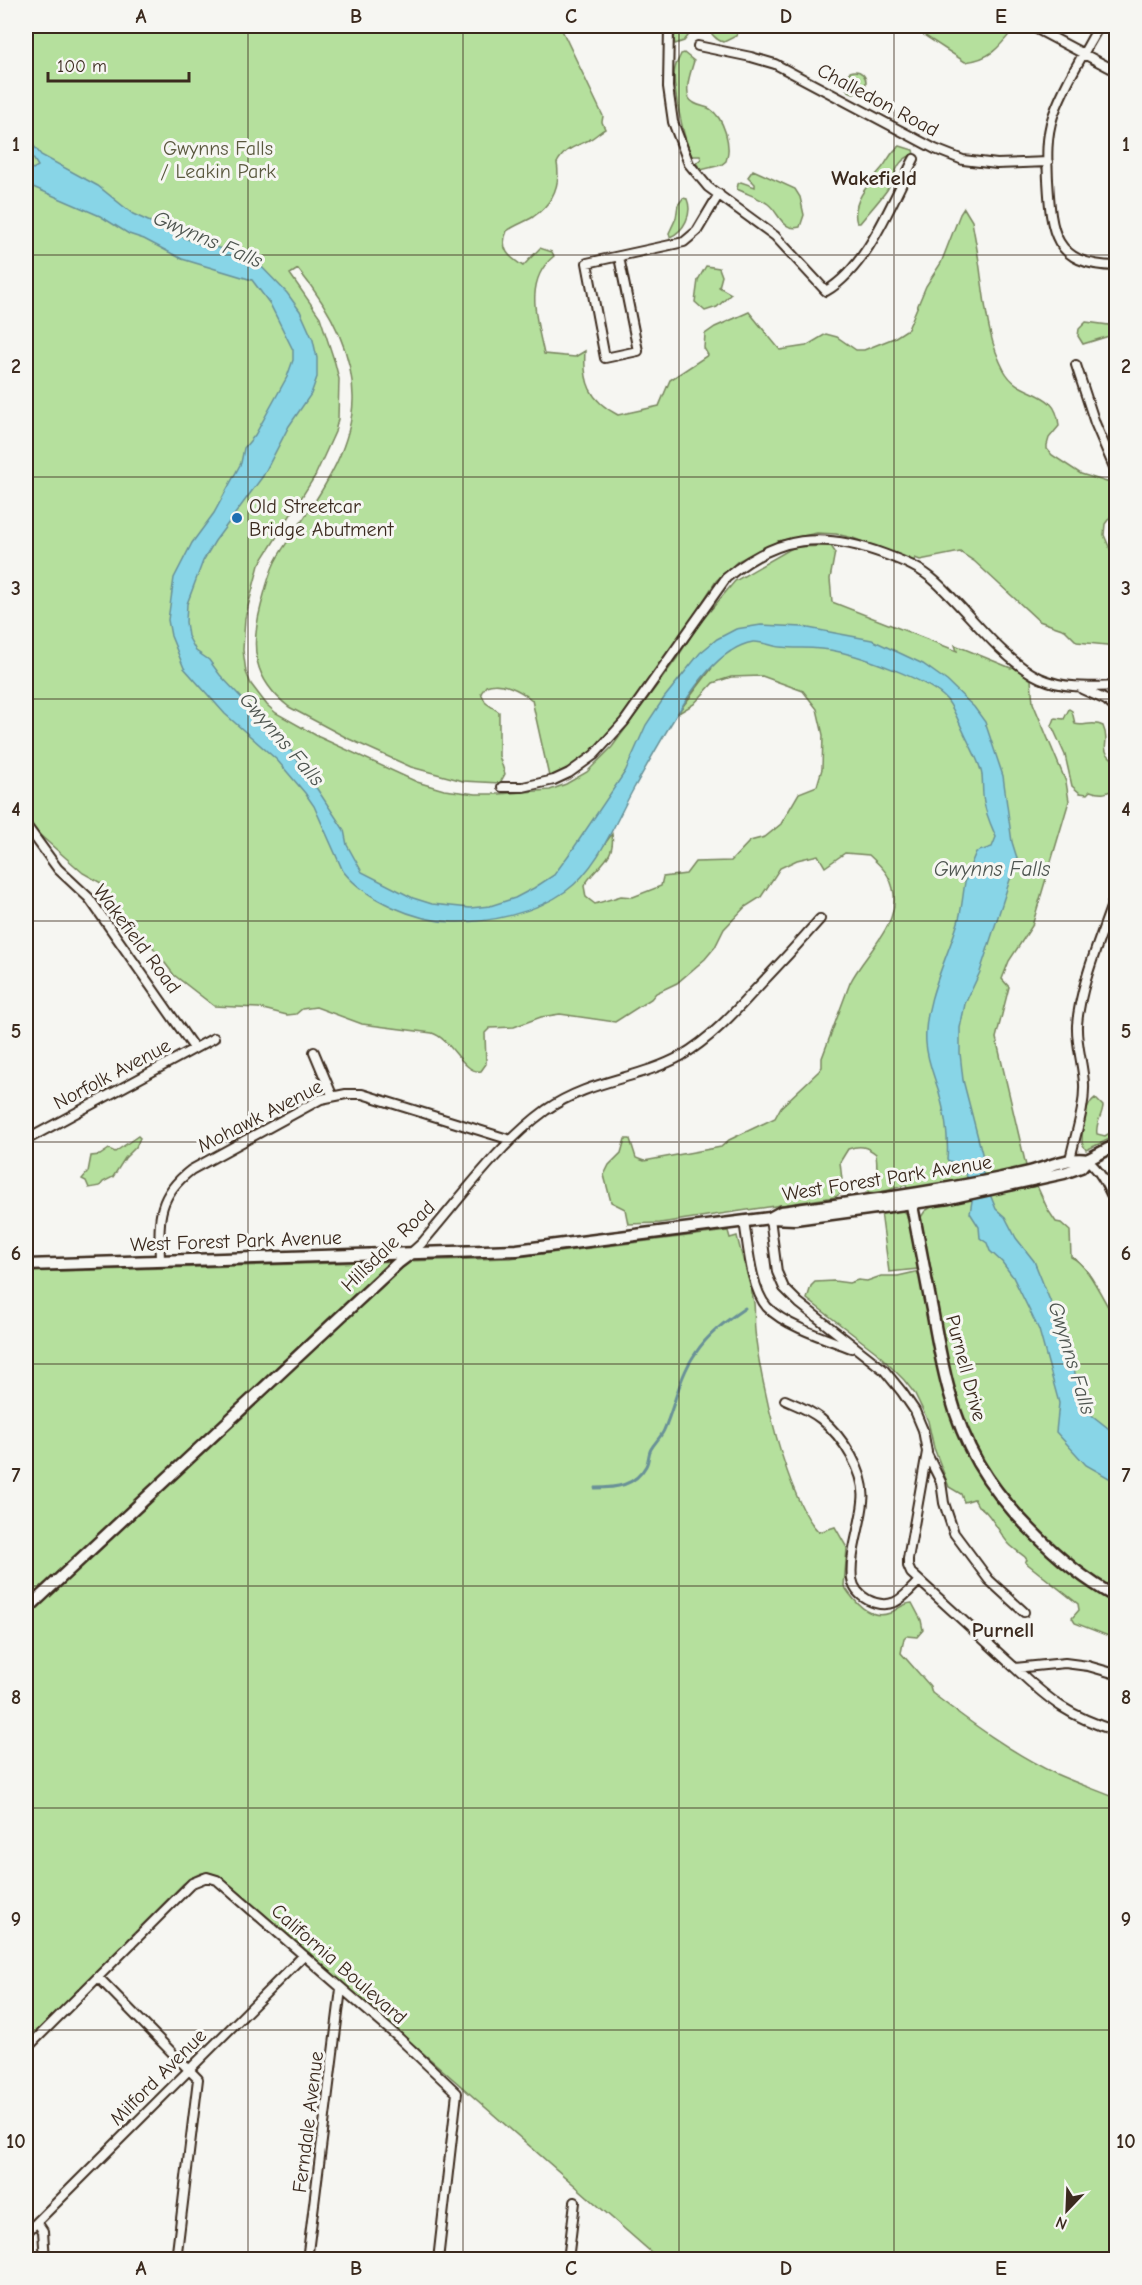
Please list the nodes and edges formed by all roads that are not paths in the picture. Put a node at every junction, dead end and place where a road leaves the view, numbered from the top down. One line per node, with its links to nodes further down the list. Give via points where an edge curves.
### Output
1 (669, 26): 9 (street, via 668,87 676,131 689,165)
2 (1031, 26): 5 (street)
3 (1099, 26): 5 (street)
4 (698, 46): 8 (street, Challedon Road, via 775,64 963,160 997,164)
5 (1084, 54): 6 (street); 8 (street, via 1053,116)
6 (1116, 71)
7 (914, 159): 9 (street, via 861,255 844,278 826,291 775,236)
8 (1048, 162): 11 (street, via 1052,228 1057,240 1083,261)
9 (719, 194): 10 (street, via 697,231 684,242)
10 (619, 256): 10 (street, via 587,263 605,358 638,351)
11 (1116, 266)
12 (1076, 365): 13 (street)
13 (1116, 472)
14 (1116, 686): 15 (street)
15 (1079, 688): 16 (street); 17 (street, via 1042,679 1014,661 919,569 864,547 809,539 786,544 736,570 716,590 624,722 586,763 554,780)
16 (1116, 709)
17 (502, 787)
18 (26, 825): 22 (street, Wakefield Road, via 58,869 89,898)
19 (1116, 893): 28 (street, via 1080,1009 1078,1039 1084,1095)
20 (820, 919): 26 (street, Hillsdale Road, via 726,1021 700,1043 669,1062 574,1093)
21 (214, 1038): 22 (street, Norfolk Avenue)
22 (195, 1048): 25 (street, Norfolk Avenue)
23 (314, 1052): 24 (street)
24 (332, 1095): 26 (street, Mohawk Avenue, via 362,1094); 36 (street, Mohawk Avenue, via 180,1179 161,1209)
25 (26, 1140)
26 (511, 1140): 35 (street, Hillsdale Road)
27 (1116, 1145): 29 (main road)
28 (1070, 1160): 29 (main road); 30 (main road)
29 (1087, 1160): 30 (main road, via 1082,1167 1064,1173); 32 (street, via 1103,1177)
30 (1011, 1181): 31 (main road, West Forest Park Avenue)
31 (911, 1199): 33 (main road, West Forest Park Avenue, via 781,1212); 42 (main road, Purnell Drive, via 949,1393 978,1462 1019,1518 1051,1550)
32 (1116, 1205)
33 (770, 1218): 34 (main road, West Forest Park Avenue); 38 (street, via 777,1272 784,1288)
34 (744, 1221): 35 (main road, West Forest Park Avenue, via 545,1248); 38 (street, via 754,1274 767,1307 790,1322)
35 (410, 1254): 36 (main road, West Forest Park Avenue); 43 (main road, Hillsdale Road)
36 (159, 1261): 37 (main road, West Forest Park Avenue)
37 (26, 1265)
38 (858, 1350): 40 (street, via 884,1370 915,1411)
39 (784, 1400): 41 (street, via 822,1419 861,1478 864,1500 852,1572 855,1588 867,1599 887,1604 903,1597)
40 (927, 1452): 41 (street, via 908,1566); 44 (street, via 954,1533 989,1580)
41 (919, 1581): 45 (street)
42 (1116, 1597)
43 (26, 1610)
44 (1024, 1612)
45 (1016, 1668): 46 (street, via 1065,1663); 47 (street, via 1071,1714)
46 (1116, 1674)
47 (1116, 1731)
48 (303, 1956): 49 (street, California Boulevard, via 217,1880 207,1877 192,1883); 50 (street, California Boulevard); 52 (street, Milford Avenue)
49 (98, 1977): 51 (street); 52 (street)
50 (341, 1989): 58 (street, Ferndale Avenue); 59 (street, California Boulevard, via 457,2093)
51 (26, 2049)
52 (189, 2069): 54 (street, Milford Avenue); 57 (street, via 198,2079)
53 (575, 2202): 60 (street)
54 (37, 2222): 55 (street, Milford Avenue); 56 (street, via 43,2231)
55 (26, 2233)
56 (45, 2259)
57 (176, 2259)
58 (307, 2259)
59 (438, 2259)
60 (568, 2259)

